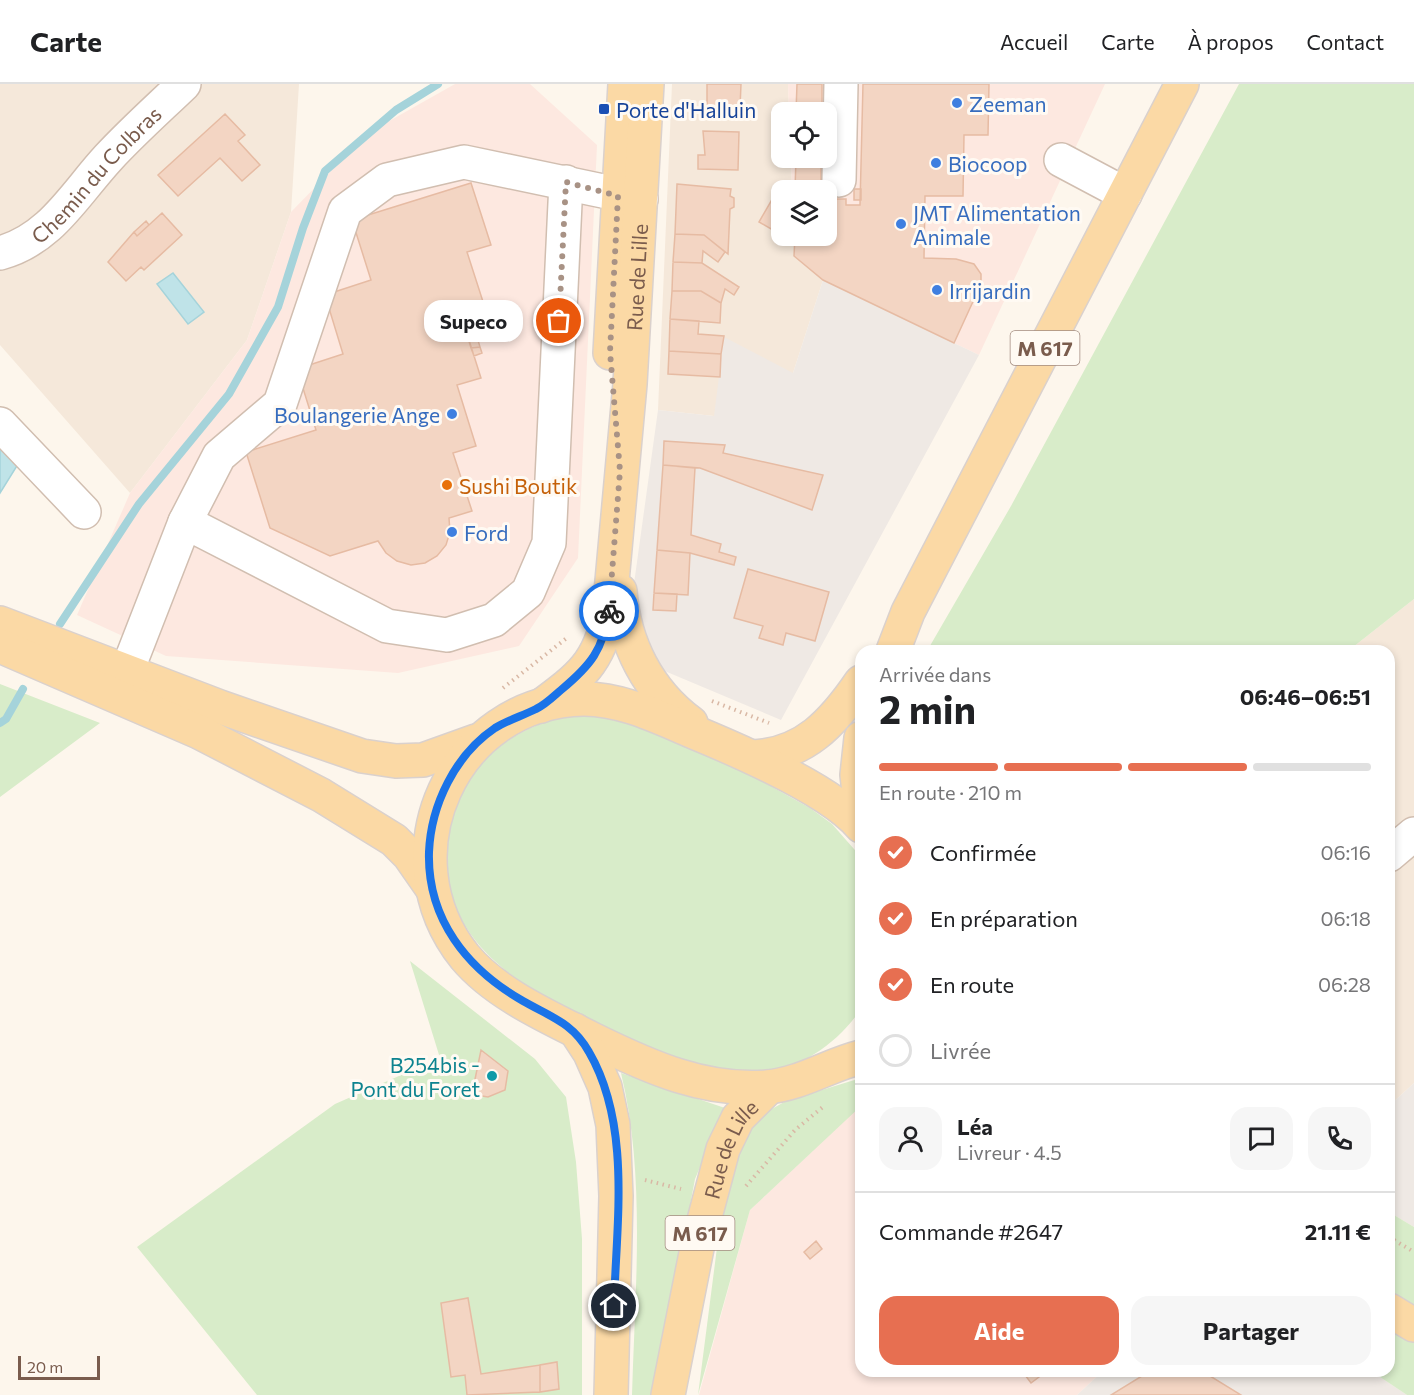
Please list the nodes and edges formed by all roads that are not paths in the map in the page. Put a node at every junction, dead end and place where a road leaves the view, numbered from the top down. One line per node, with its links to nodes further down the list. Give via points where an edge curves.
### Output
1 (184, 84): 11 (street, Chemin du Colbras, via 110,156 44,231)
2 (625, 84): 10 (main road, Rue de Lille)
3 (647, 84): 10 (main road, Rue de Lille)
4 (841, 84): 7 (street)
5 (1182, 84): 9 (main road, M 617)
6 (1060, 160): 9 (street)
7 (839, 180)
8 (566, 182): 10 (street); 14 (street, via 464,162 387,180 345,211 280,404 219,456); 14 (street, via 549,543 528,592 494,620 447,635 387,626)
9 (1125, 194): 16 (main road, M 617)
10 (630, 198): 15 (main road, Rue de Lille, via 630,384)
11 (0, 253)
12 (0, 424): 13 (street)
13 (84, 512)
14 (185, 522): 21 (street)
15 (616, 538): 23 (main road, Rue de Lille, via 609,614 599,650 583,671); 25 (main road, Rue de Lille, via 622,607 637,658 663,698)
16 (908, 612): 18 (main road, M 617); 19 (main road, M 617)
17 (0, 623): 21 (main road)
18 (886, 645)
19 (895, 645)
20 (0, 646): 30 (main road, via 190,728 321,795 394,840)
21 (127, 671): 24 (main road, via 340,750 372,758 423,760)
22 (855, 690): 26 (main road, via 816,736 781,753)
23 (537, 708): 24 (main road); 25 (main road, via 575,700 612,702)
24 (483, 738): 30 (main road, via 455,770 438,807 429,851)
25 (713, 740): 26 (main road)
26 (752, 758): 27 (main road, via 837,805)
27 (855, 821)
28 (1414, 834): 29 (street)
29 (1395, 850)
30 (432, 888): 31 (main road, via 445,925 473,965 507,992)
31 (574, 1030): 34 (main road, via 642,1062 700,1083); 37 (main road, via 590,1053 604,1087 615,1149)
32 (855, 1045): 33 (main road)
33 (847, 1061): 34 (main road, via 804,1079)
34 (769, 1087): 38 (main road, Rue de Lille / M 617, via 738,1118 723,1149 698,1243)
35 (1395, 1314): 36 (main road)
36 (1414, 1325)
37 (611, 1395)
38 (668, 1395)

